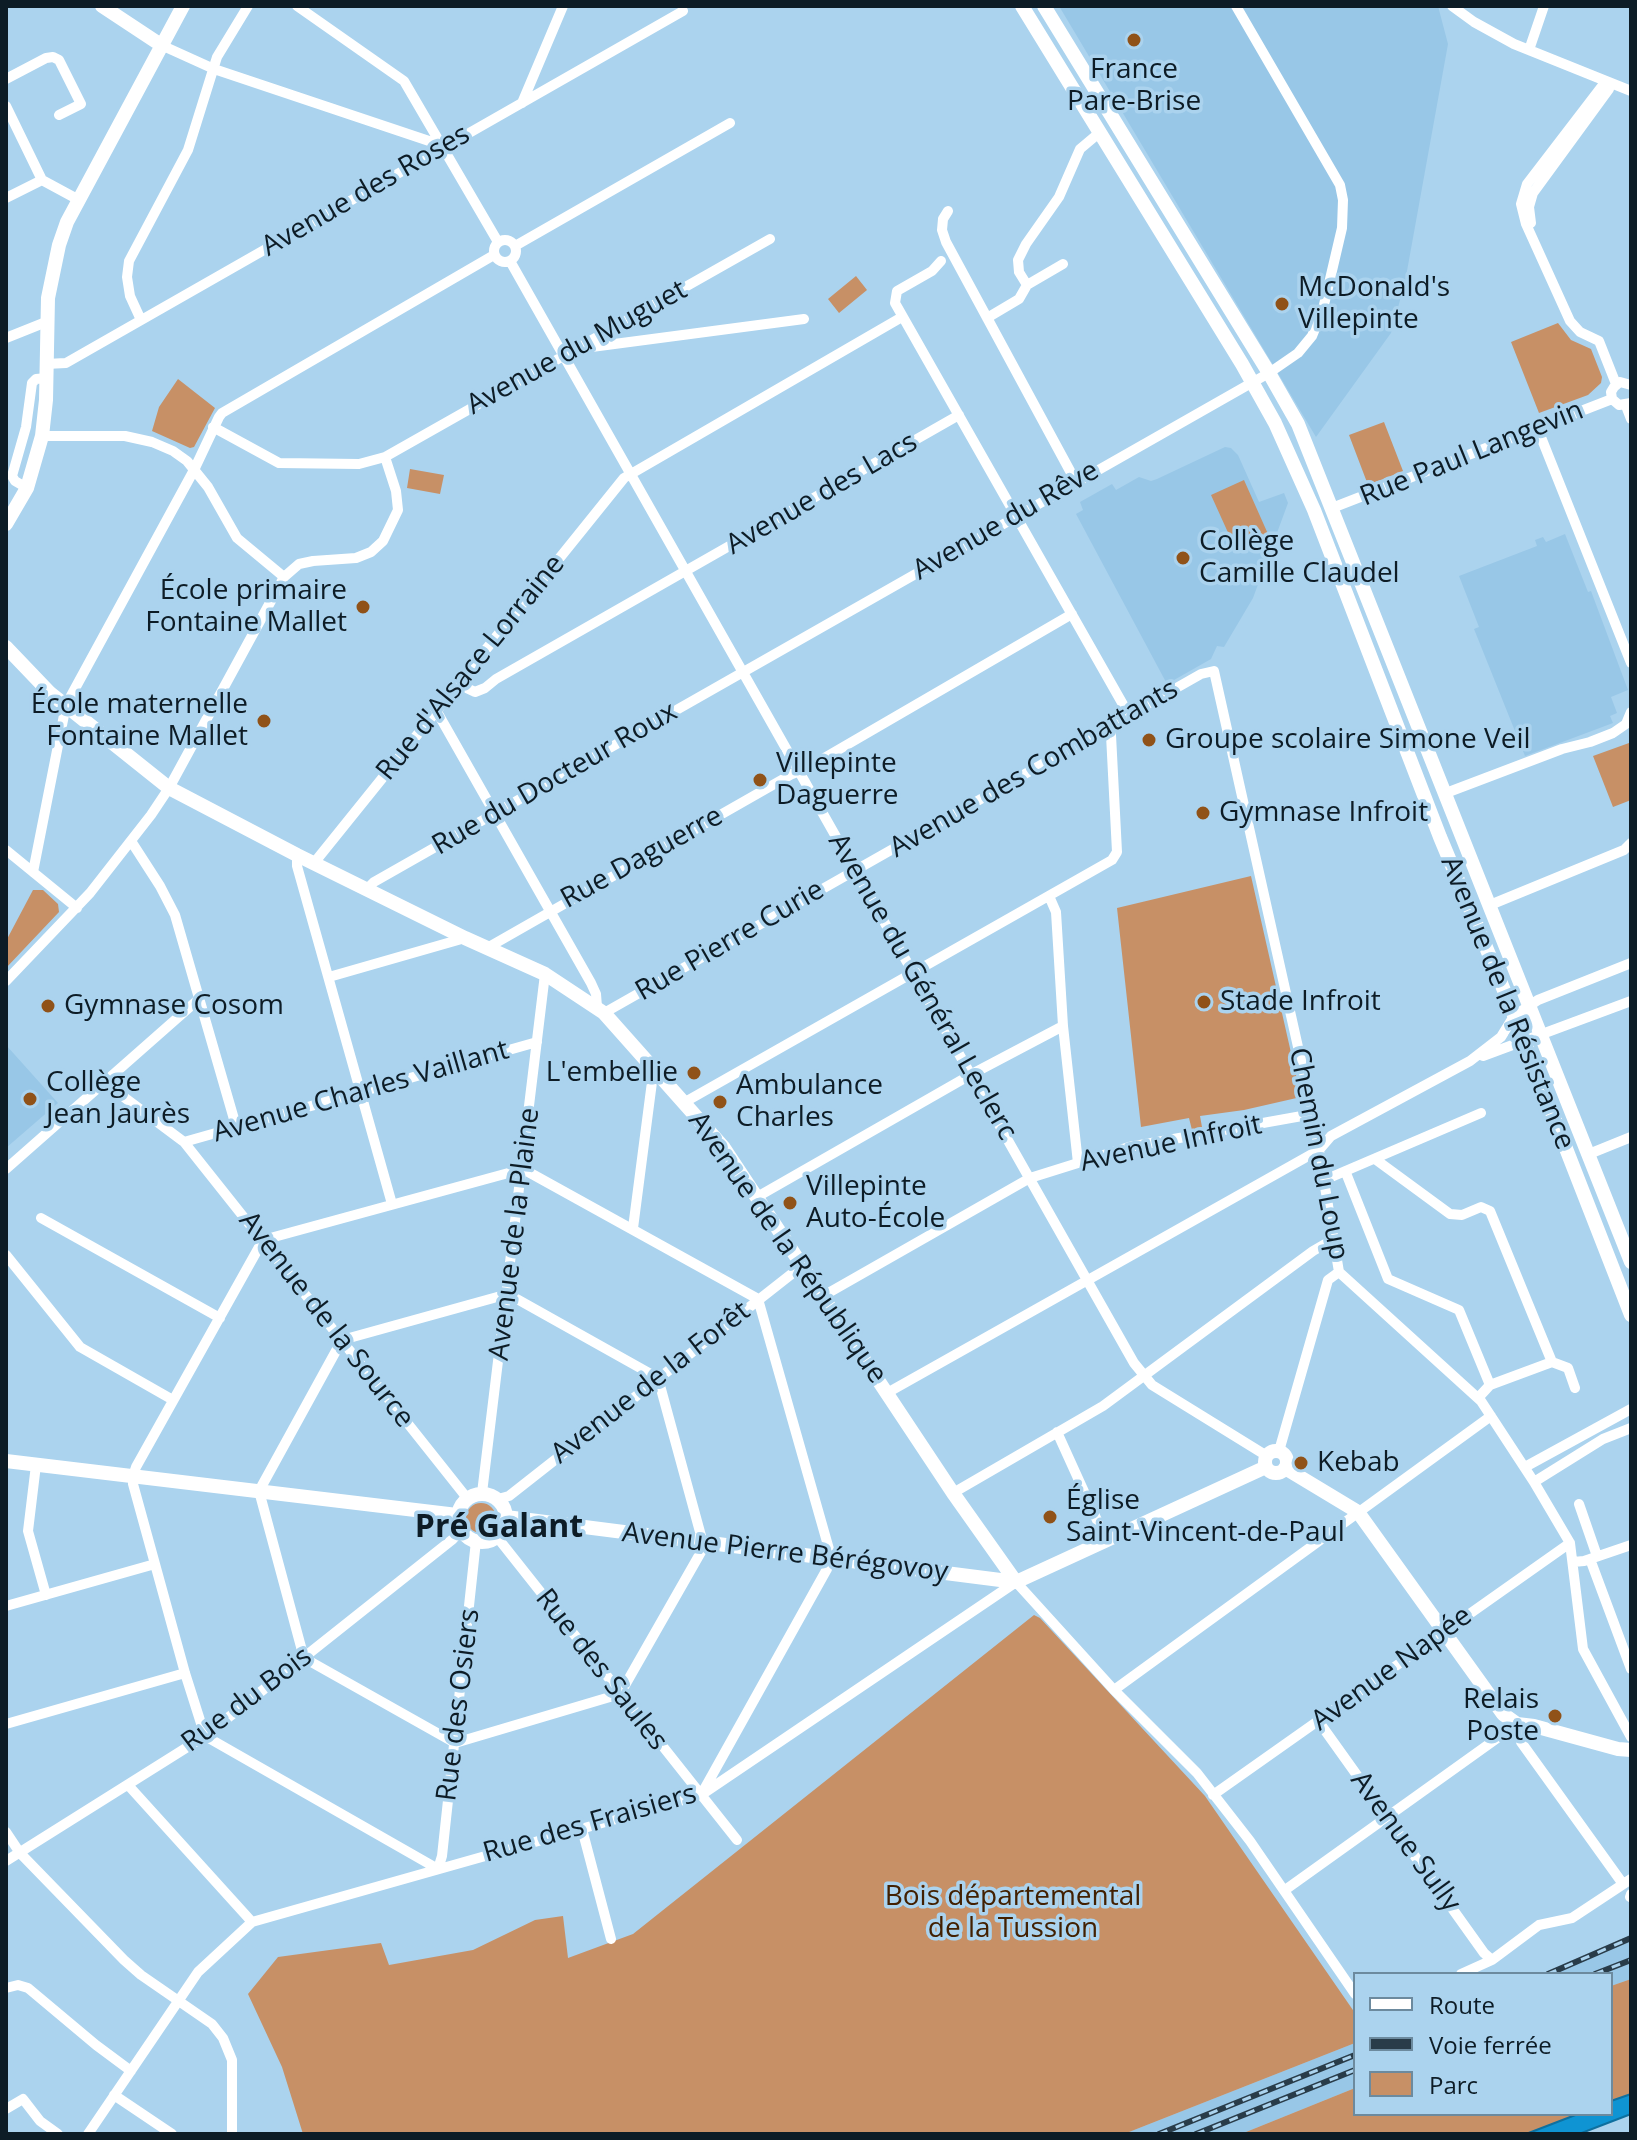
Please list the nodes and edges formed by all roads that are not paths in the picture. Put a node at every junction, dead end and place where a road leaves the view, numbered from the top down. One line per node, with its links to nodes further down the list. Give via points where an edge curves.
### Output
1 (102, 6): 12 (street)
2 (183, 6): 12 (street)
3 (248, 6): 14 (street)
4 (297, 6): 23 (street, via 404,81)
5 (563, 6): 18 (street)
6 (1022, 6): 22 (street, Avenue de la Résistance)
7 (1044, 6): 45 (street, Avenue de la Résistance)
8 (1236, 6): 45 (street, Avenue du Rêve, via 1334,171 1343,200 1342,228 1317,326 1298,353)
9 (1452, 6): 13 (street)
10 (1544, 6): 13 (street)
11 (683, 11): 18 (street, Avenue des Roses)
12 (161, 45): 14 (street); 26 (street)
13 (1525, 48): 16 (street)
14 (214, 69): 23 (street); 39 (street, via 188,150 129,261 130,296)
15 (6, 79): 20 (street, via 46,58 59,60 81,104)
16 (1609, 82): 17 (street); 47 (street, via 1523,192 1521,210 1570,321 1599,341)
17 (1631, 91)
18 (522, 103): 23 (street, Avenue des Roses)
19 (6, 106): 24 (street)
20 (59, 115)
21 (730, 123): 30 (street)
22 (1099, 133): 35 (street, via 1080,149 1059,197 1018,260); 46 (street, Avenue de la Résistance)
23 (444, 146): 29 (street); 39 (street, Avenue des Roses)
24 (42, 180): 25 (street); 26 (street)
25 (6, 198)
26 (79, 200): 40 (street, via 53,267)
27 (948, 211): 37 (street, via 942,230)
28 (770, 239): 42 (street, Avenue du Muguet)
29 (498, 242): 30 (street); 31 (street)
30 (515, 246): 32 (street)
31 (494, 255): 32 (street); 53 (street, via 222,413)
32 (510, 261): 43 (street, Avenue du Général Leclerc)
33 (941, 261): 36 (street, via 897,291 895,303)
34 (1063, 264): 35 (street)
35 (1027, 285): 37 (street, via 1019,299)
36 (902, 317): 51 (street); 58 (street)
37 (987, 318): 59 (street)
38 (804, 319): 42 (street)
39 (141, 320): 44 (street, Avenue des Roses)
40 (46, 322): 41 (street); 44 (street)
41 (6, 338)
42 (582, 348): 43 (street, Avenue du Muguet)
43 (563, 355): 56 (street, Avenue du Muguet); 58 (street, Avenue du Général Leclerc)
44 (47, 371): 55 (street); 60 (street, via 32,383 12,476)
45 (1269, 373): 46 (street, Avenue du Rêve); 61 (street, Avenue de la Résistance, via 1298,424)
46 (1252, 381): 59 (street, Avenue du Rêve); 104 (street, Avenue de la Résistance, via 1314,510)
47 (1616, 384): 48 (street); 49 (street)
48 (1631, 385)
49 (1612, 399): 50 (street); 54 (street, Rue Paul Langevin)
50 (1628, 404): 52 (street)
51 (959, 415): 62 (street); 64 (street, Avenue des Lacs)
52 (1631, 419)
53 (213, 427): 56 (street, Avenue du Muguet, via 279,463 359,464); 57 (street)
54 (1537, 427): 61 (street, Rue Paul Langevin); 68 (street)
55 (42, 436): 57 (street, via 141,438 182,457); 60 (street)
56 (385, 457): 65 (street, via 398,510 383,541 356,558 299,564)
57 (194, 470): 65 (street, via 237,538); 72 (street)
58 (630, 473): 64 (street, Avenue du Général Leclerc); 71 (street, Rue d'Alsace Lorraine)
59 (1076, 482): 62 (street, Avenue du Rêve)
60 (27, 488): 63 (street)
61 (1332, 508): 79 (street, Avenue de la Résistance)
62 (1017, 515): 66 (street); 69 (street, Avenue du Rêve)
63 (6, 524)
64 (686, 572): 69 (street, Avenue du Général Leclerc); 71 (street, Avenue des Lacs, via 485,688 475,692)
65 (284, 577): 78 (street)
66 (1072, 614): 75 (street); 77 (street, Rue Daguerre)
67 (8, 653): 72 (street, Avenue de la République)
68 (1631, 663)
69 (744, 671): 77 (street, Avenue du Général Leclerc); 80 (street, Rue du Docteur Roux)
70 (1214, 671): 75 (street, Avenue des Combattants); 116 (street, Chemin du Loup)
71 (458, 684): 73 (street, Rue d'Alsace Lorraine)
72 (66, 705): 78 (street, Avenue de la République); 87 (street)
73 (436, 710): 80 (street); 85 (street, Rue d'Alsace Lorraine)
74 (1631, 712): 79 (street, via 1626,724 1613,733)
75 (1129, 715): 76 (street, Avenue des Combattants)
76 (1107, 728): 86 (street, Avenue des Combattants); 89 (street, via 1117,852 1112,860)
77 (799, 771): 86 (street, Avenue du Général Leclerc); 92 (street, Rue Daguerre)
78 (169, 788): 81 (street); 84 (street, Avenue de la République)
79 (1446, 793): 90 (street, Avenue de la Résistance)
80 (495, 813): 88 (street, Rue du Docteur Roux); 92 (street)
81 (131, 841): 91 (street); 100 (street, via 175,915)
82 (1631, 843): 90 (street)
83 (6, 850): 87 (street)
84 (297, 855): 85 (street, Avenue de la République); 98 (street)
85 (314, 863): 88 (street, Avenue de la République)
86 (855, 870): 96 (street, Avenue du Général Leclerc); 103 (street, Rue Pierre Curie)
87 (33, 872): 91 (street)
88 (367, 889): 93 (street, Avenue de la République)
89 (1049, 896): 96 (street); 105 (street, via 1056,912)
90 (1490, 905): 102 (street, Avenue de la Résistance)
91 (77, 908): 99 (street)
92 (550, 910): 94 (street, Rue Daguerre); 103 (street)
93 (465, 938): 94 (street, Avenue de la République); 98 (street)
94 (487, 948): 97 (street, Avenue de la République)
95 (1631, 963): 102 (street)
96 (914, 972): 111 (street, Avenue du Général Leclerc); 114 (street)
97 (545, 974): 103 (street, Avenue de la République); 108 (street, Avenue de la Plaine)
98 (329, 977): 113 (street)
99 (6, 981)
100 (200, 998): 112 (street); 117 (street)
101 (1631, 1001): 106 (street)
102 (1530, 1005): 104 (street); 106 (street, Avenue de la Résistance)
103 (601, 1010): 110 (street, Avenue de la République)
104 (1514, 1016): 107 (street, Avenue de la Résistance); 109 (street, via 1506,1031)
105 (1063, 1026): 111 (street); 123 (street)
106 (1542, 1036): 107 (street); 121 (street, Avenue de la Résistance)
107 (1523, 1041): 109 (street); 143 (street, Avenue de la Résistance)
108 (537, 1042): 113 (street, Avenue Charles Vaillant); 125 (street, Avenue de la Plaine)
109 (1470, 1061): 120 (street, via 1331,1136)
110 (658, 1073): 114 (street, Avenue de la République); 132 (street, via 652,1082)
111 (972, 1074): 127 (street, Avenue du Général Leclerc); 129 (street)
112 (105, 1083): 119 (street, Avenue de la Source); 124 (street)
113 (361, 1090): 117 (street, Avenue Charles Vaillant); 130 (street)
114 (685, 1102): 129 (street, Avenue de la République)
115 (1481, 1113): 122 (street)
116 (1313, 1114): 120 (street, Chemin du Loup); 123 (street, Avenue Infroit, via 1129,1147)
117 (236, 1126): 119 (street, Avenue Charles Vaillant)
118 (1631, 1137): 121 (street)
119 (184, 1142): 133 (street, Avenue de la Source)
120 (1319, 1150): 128 (street, Chemin du Loup); 139 (street)
121 (1589, 1154): 136 (street, Avenue de la Résistance)
122 (1375, 1159): 126 (street); 146 (street, via 1450,1214 1481,1207 1490,1211)
123 (1078, 1163): 127 (street, Avenue Infroit)
124 (6, 1169)
125 (523, 1169): 130 (street); 132 (street); 140 (street, Avenue de la Plaine)
126 (1346, 1173): 128 (street); 149 (street, via 1388,1279 1459,1310)
127 (1030, 1178): 139 (street, Avenue du Général Leclerc); 141 (street, Avenue Infroit)
128 (1322, 1181): 134 (street, Chemin du Loup)
129 (757, 1197): 137 (street, Avenue de la République)
130 (392, 1204): 133 (street)
131 (41, 1218): 144 (street)
132 (633, 1228): 142 (street)
133 (263, 1240): 144 (street); 145 (street, Avenue de la Source)
134 (1332, 1240): 138 (street, Chemin du Loup); 147 (street)
135 (6, 1255): 153 (street, via 80,1347)
136 (1631, 1262)
137 (803, 1265): 141 (street, Avenue de la République); 142 (street, Avenue de la Forêt)
138 (1339, 1272): 152 (street, Chemin du Loup); 158 (street, via 1328,1280)
139 (1088, 1280): 147 (street, Avenue du Général Leclerc); 151 (street)
140 (508, 1294): 145 (street); 148 (street); 165 (street, Avenue de la Plaine)
141 (823, 1296): 151 (street, Avenue de la République)
142 (758, 1299): 148 (street, Avenue de la Forêt); 180 (street)
143 (1631, 1315)
144 (220, 1318): 153 (street)
145 (342, 1340): 164 (street); 167 (street, Avenue de la Source)
146 (1552, 1362): 149 (street); 150 (street, via 1568,1368)
147 (1144, 1376): 157 (street); 158 (street, Avenue du Général Leclerc)
148 (658, 1378): 168 (street, Avenue de la Forêt, via 509,1496); 176 (street)
149 (1490, 1385): 152 (street)
150 (1575, 1388)
151 (887, 1393): 166 (street, Avenue de la République)
152 (1478, 1398): 155 (street, Chemin du Loup)
153 (173, 1400): 162 (street)
154 (1631, 1409): 161 (street)
155 (1491, 1416): 161 (street, Chemin du Loup); 170 (street)
156 (1631, 1428): 163 (street, via 1603,1439)
157 (1057, 1432): 166 (street); 174 (street)
158 (1271, 1458): 170 (street, via 1275,1473 1285,1468); 174 (street)
159 (6, 1461): 160 (street)
160 (36, 1465): 162 (street); 186 (street, via 28,1531)
161 (1525, 1467): 163 (street, Chemin du Loup)
162 (133, 1476): 164 (street); 183 (street)
163 (1534, 1482): 177 (street, Chemin du Loup)
164 (259, 1491): 172 (street); 189 (street)
165 (482, 1493): 167 (street); 168 (street)
166 (953, 1493): 179 (street, Avenue de la République)
167 (467, 1498): 172 (street)
168 (498, 1499): 171 (street)
169 (1579, 1504): 181 (street)
170 (1358, 1512): 188 (street); 192 (street)
171 (506, 1517): 173 (street); 176 (street, Avenue Pierre Bérégovoy)
172 (459, 1522): 175 (street); 189 (street, Rue du Bois, via 453,1539)
173 (497, 1537): 175 (street); 193 (street, Rue des Saules)
174 (1106, 1540): 185 (street)
175 (476, 1541): 199 (street, Rue des Osiers)
176 (703, 1543): 180 (street, Avenue Pierre Bérégovoy); 193 (street)
177 (1570, 1543): 182 (street, Chemin du Loup); 188 (street, Avenue Napée)
178 (1631, 1545): 181 (street)
179 (996, 1556): 184 (street); 185 (street, Avenue de la République)
180 (828, 1558): 184 (street, Avenue Pierre Bérégovoy); 202 (street, via 827,1569)
181 (1594, 1558): 182 (street); 190 (street)
182 (1573, 1562): 198 (street, Chemin du Loup, via 1583,1649)
183 (155, 1564): 186 (street); 191 (street)
184 (978, 1576): 185 (street, Avenue Pierre Bérégovoy)
185 (1016, 1582): 192 (street); 202 (street, Rue des Fraisiers)
186 (46, 1595): 187 (street)
187 (6, 1606)
188 (1444, 1630): 194 (street, Avenue Napée); 196 (street, via 1503,1714)
189 (304, 1658): 197 (street, Rue du Bois); 199 (street)
190 (1631, 1669)
191 (185, 1673): 195 (street); 197 (street)
192 (1114, 1690): 203 (street)
193 (620, 1694): 199 (street); 202 (street, Rue des Saules)
194 (1319, 1722): 203 (street, Avenue Napée); 204 (street, Avenue Sully)
195 (6, 1724)
196 (1517, 1724): 200 (street); 204 (street); 211 (street, via 1521,1742)
197 (205, 1736): 201 (street, Rue du Bois); 210 (street)
198 (1631, 1737)
199 (455, 1743): 210 (street, Rue des Osiers)
200 (1631, 1750)
201 (128, 1785): 208 (street, Rue du Bois); 213 (street)
202 (701, 1795): 205 (street, Rue des Fraisiers); 207 (street, Rue des Saules)
203 (1213, 1795): 212 (street)
204 (1387, 1817): 212 (street); 215 (street, Avenue Sully)
205 (582, 1829): 210 (street, Rue des Fraisiers); 214 (street)
206 (6, 1832): 208 (street)
207 (737, 1840)
208 (20, 1853): 209 (street, Rue du Bois); 219 (street, via 124,1960)
209 (6, 1861)
210 (438, 1869): 213 (street, Rue des Fraisiers)
211 (1627, 1881): 215 (street, via 1572,1918 1539,1925)
212 (1285, 1890): 218 (street)
213 (252, 1922): 219 (street, via 198,1972)
214 (611, 1939)
215 (1492, 1960): 216 (street)
216 (1465, 1972)
217 (6, 1988): 220 (street, via 28,1988)
218 (1353, 1991)
219 (179, 2002): 220 (street); 226 (street, via 212,2024 230,2053)
220 (131, 2071): 221 (street)
221 (114, 2095): 224 (street); 225 (street)
222 (6, 2109): 223 (street, via 23,2099)
223 (58, 2134)
224 (88, 2134)
225 (172, 2134)
226 (232, 2134)

